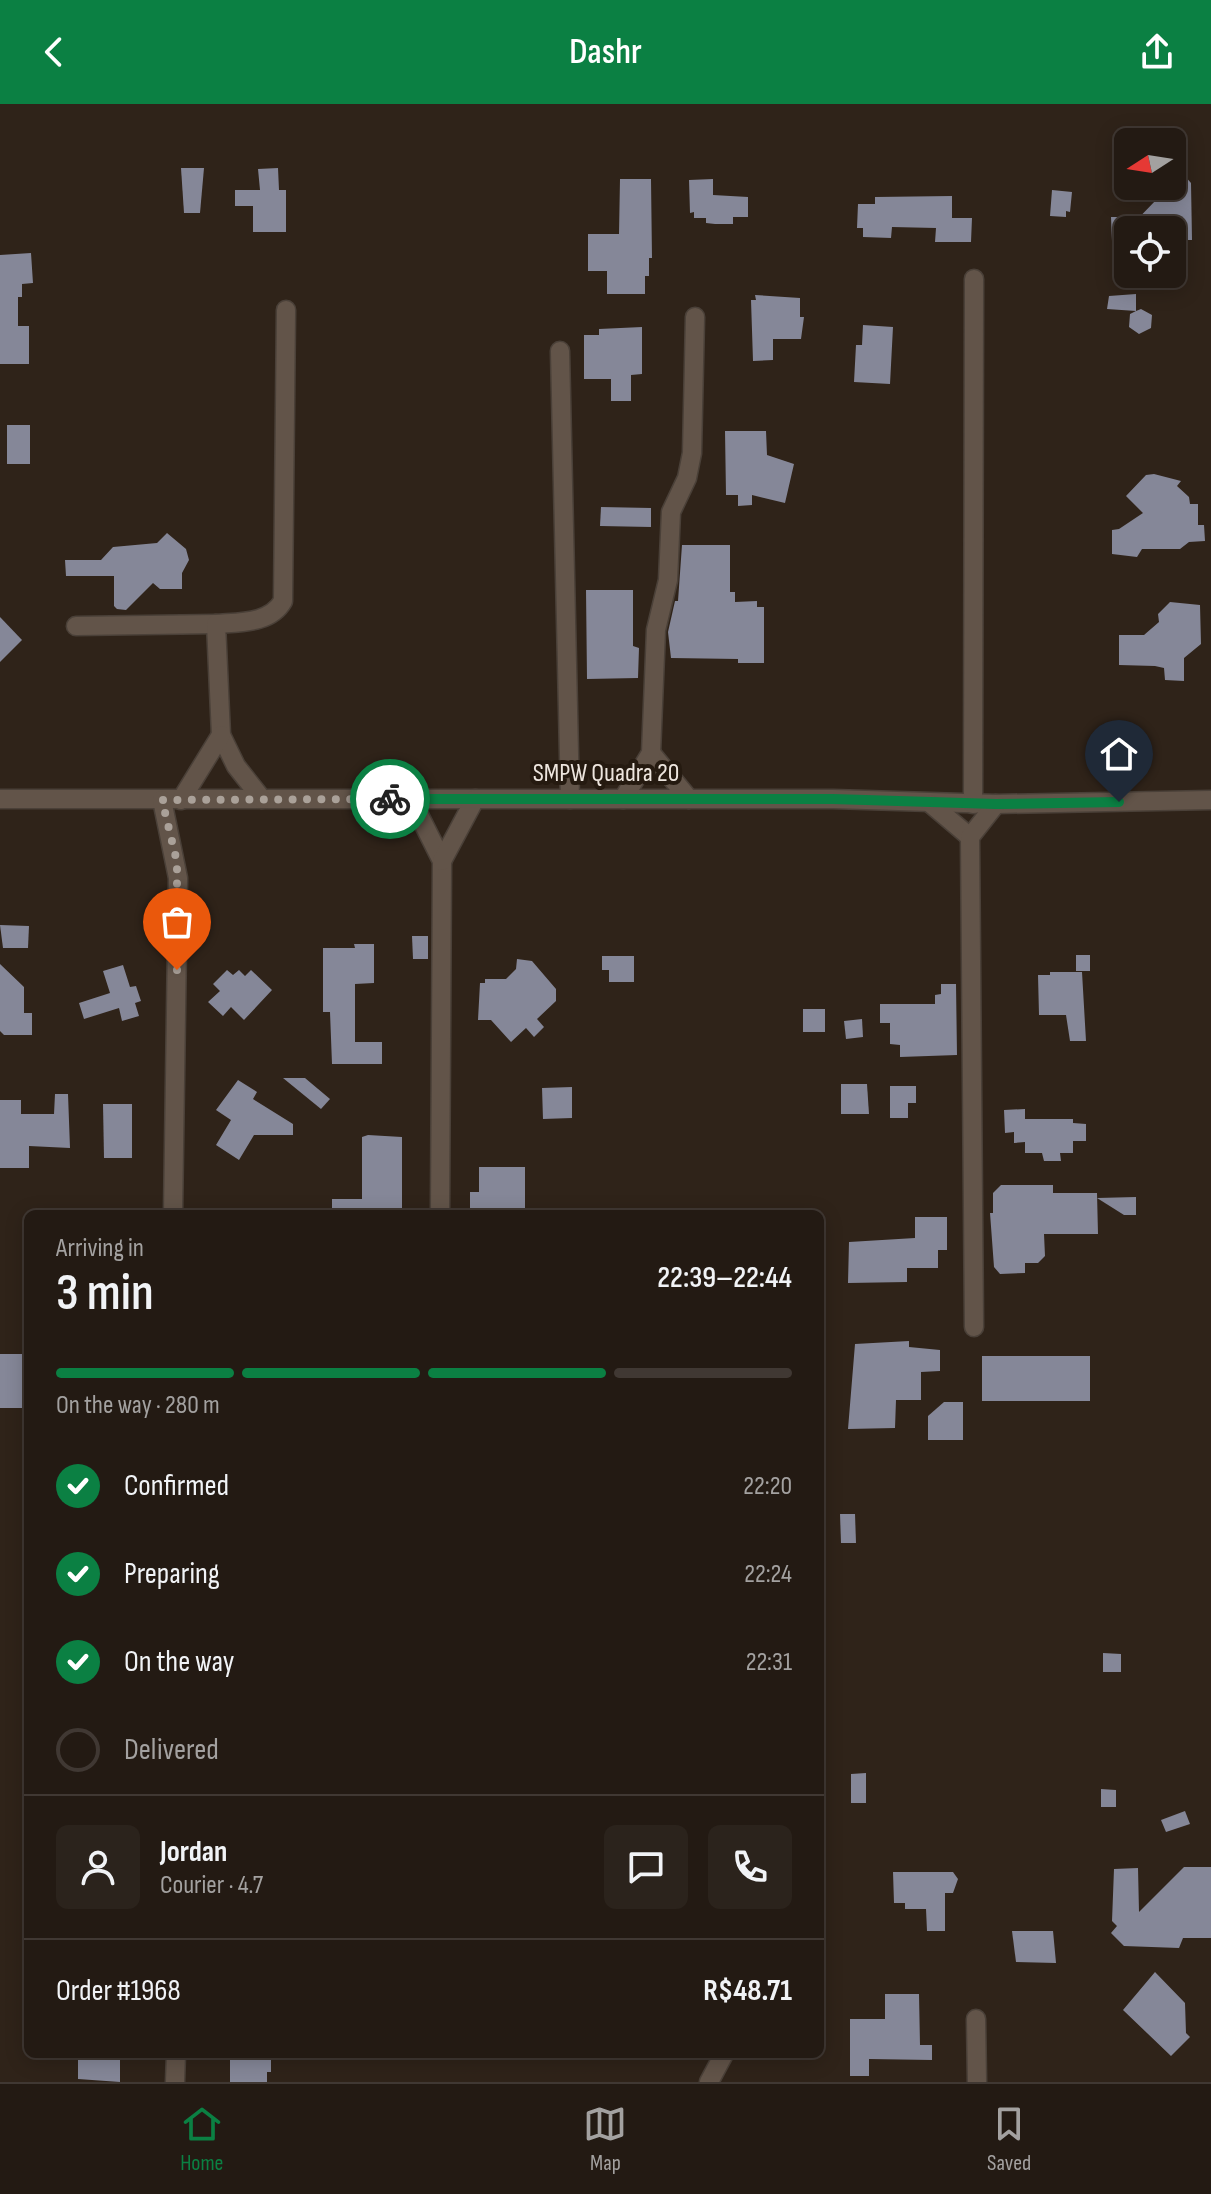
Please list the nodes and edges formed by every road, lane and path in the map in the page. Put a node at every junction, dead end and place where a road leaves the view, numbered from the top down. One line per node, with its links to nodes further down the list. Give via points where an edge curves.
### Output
1 (974, 279): 19 (street)
2 (286, 310): 5 (street, via 283,601 263,618)
3 (695, 317): 8 (street, via 692,453 671,512 668,580 656,630)
4 (560, 351): 13 (street)
5 (216, 624): 6 (street); 7 (street)
6 (76, 626)
7 (221, 735): 10 (street, via 236,766); 16 (street)
8 (651, 753): 14 (street); 15 (street)
9 (0, 799): 16 (street, SMPW Quadra 20)
10 (262, 799): 11 (street, SMPW Quadra 20); 16 (street, SMPW Quadra 20)
11 (411, 799): 12 (street, SMPW Quadra 20); 22 (street)
12 (475, 799): 13 (street, SMPW Quadra 20); 22 (street)
13 (570, 799): 14 (street, SMPW Quadra 20)
14 (623, 799): 15 (street, SMPW Quadra 20)
15 (689, 799): 18 (street, SMPW Quadra 20)
16 (172, 800): 23 (street, via 178,878)
17 (1211, 800): 20 (street, SMPW Quadra 20)
18 (931, 804): 19 (street, SMPW Quadra 20); 21 (street)
19 (973, 804): 20 (street, SMPW Quadra 20)
20 (996, 804): 21 (street)
21 (970, 837): 25 (street)
22 (442, 861): 24 (street)
23 (173, 1210)
24 (440, 1210)
25 (974, 1327)
26 (976, 2019): 31 (street)
27 (176, 2058): 29 (street)
28 (722, 2058): 30 (street)
29 (175, 2082)
30 (709, 2082)
31 (977, 2082)

